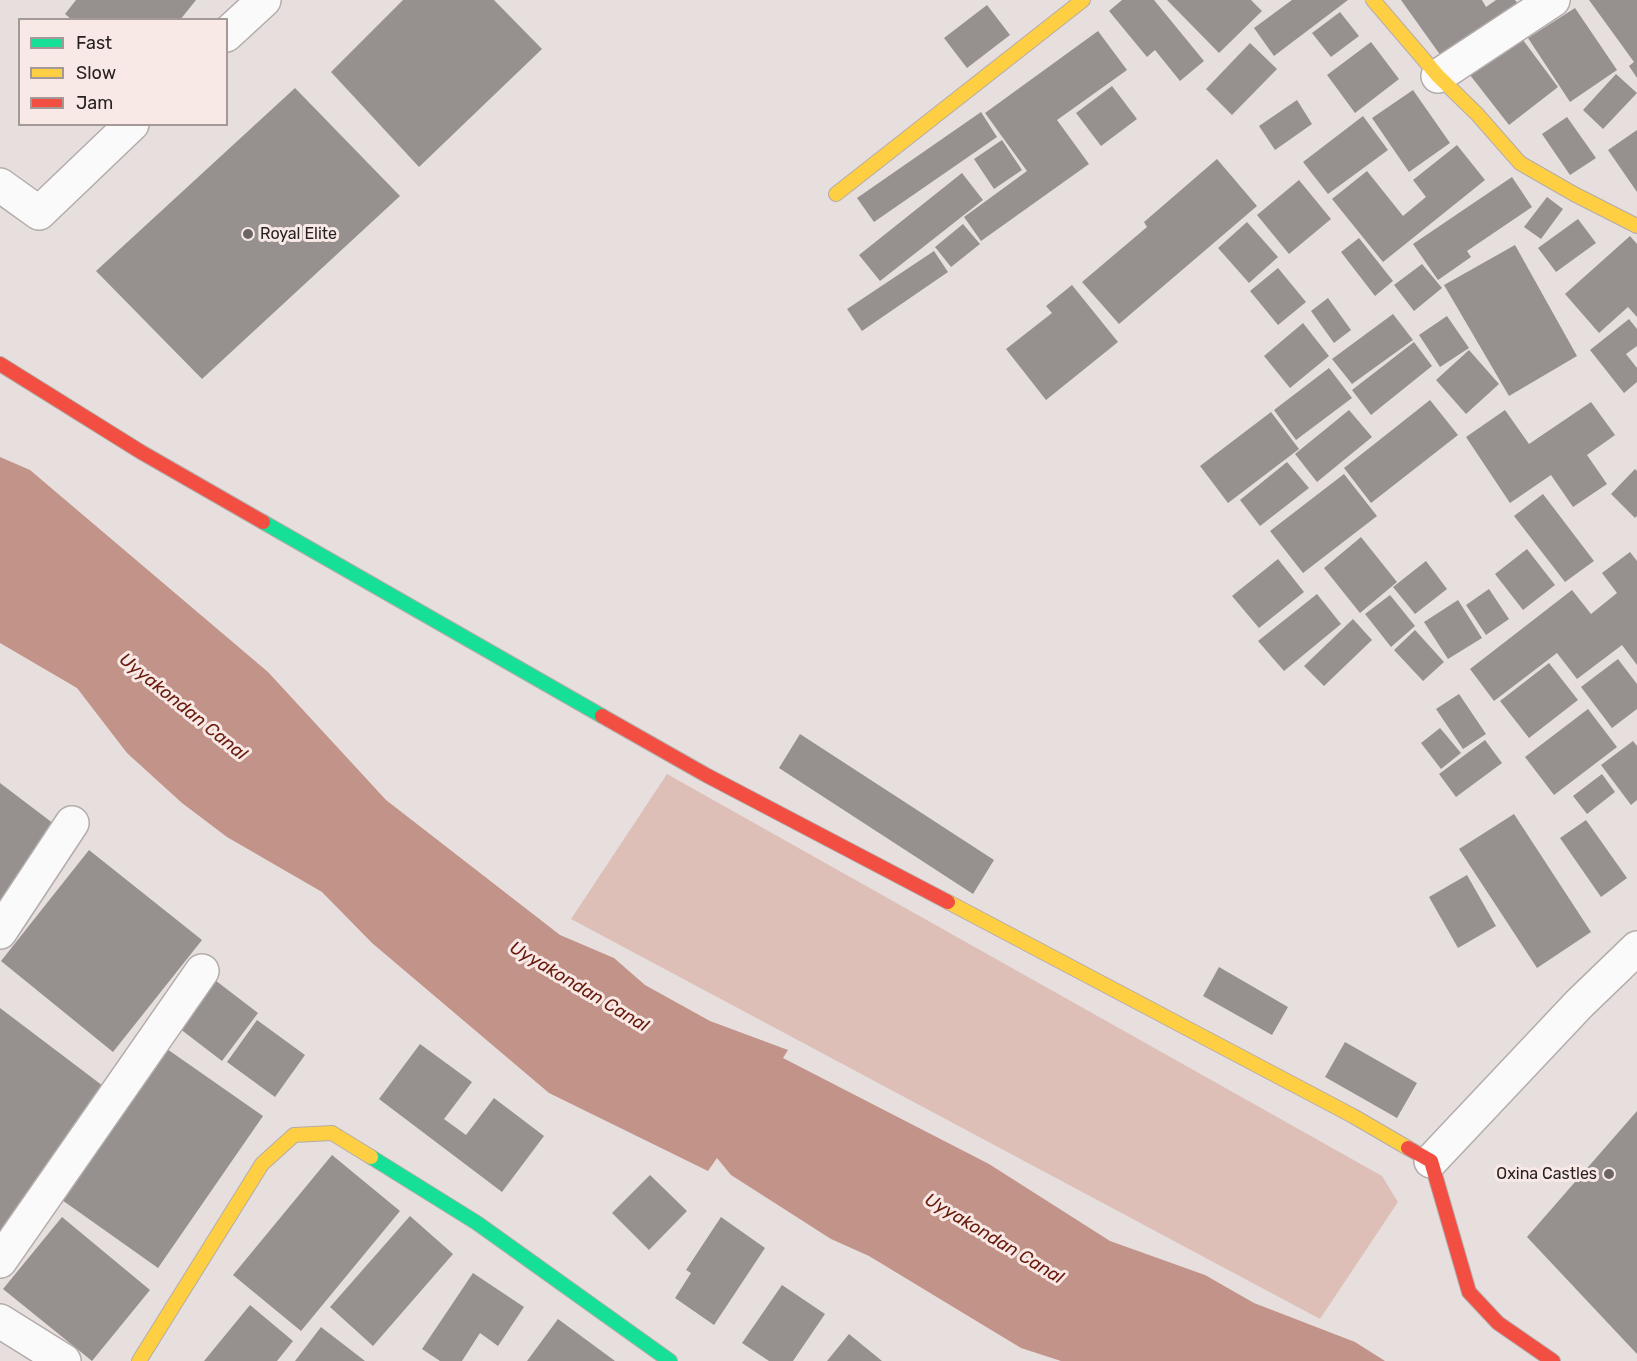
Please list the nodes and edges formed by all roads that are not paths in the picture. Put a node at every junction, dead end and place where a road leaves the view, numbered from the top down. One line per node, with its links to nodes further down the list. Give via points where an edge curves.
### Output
1 (264, 0): 5 (street)
2 (1083, 0): 9 (street)
3 (1373, 0): 6 (street)
4 (1553, 0): 6 (street)
5 (228, 33)
6 (1438, 76): 10 (street, via 1520,163)
7 (130, 126): 8 (street, via 39,213)
8 (0, 185)
9 (836, 194)
10 (1637, 226)
11 (0, 364): 16 (street, via 141,452 706,775 1149,1007)
12 (72, 823): 13 (street)
13 (0, 932)
14 (1637, 948): 16 (street)
15 (202, 971): 17 (street)
16 (1431, 1161): 22 (street, via 1470,1292 1500,1326)
17 (0, 1261)
18 (0, 1321): 19 (street)
19 (64, 1361)
20 (139, 1361): 21 (street, via 262,1164 294,1135 332,1133 477,1223)
21 (670, 1361)
22 (1553, 1361)

